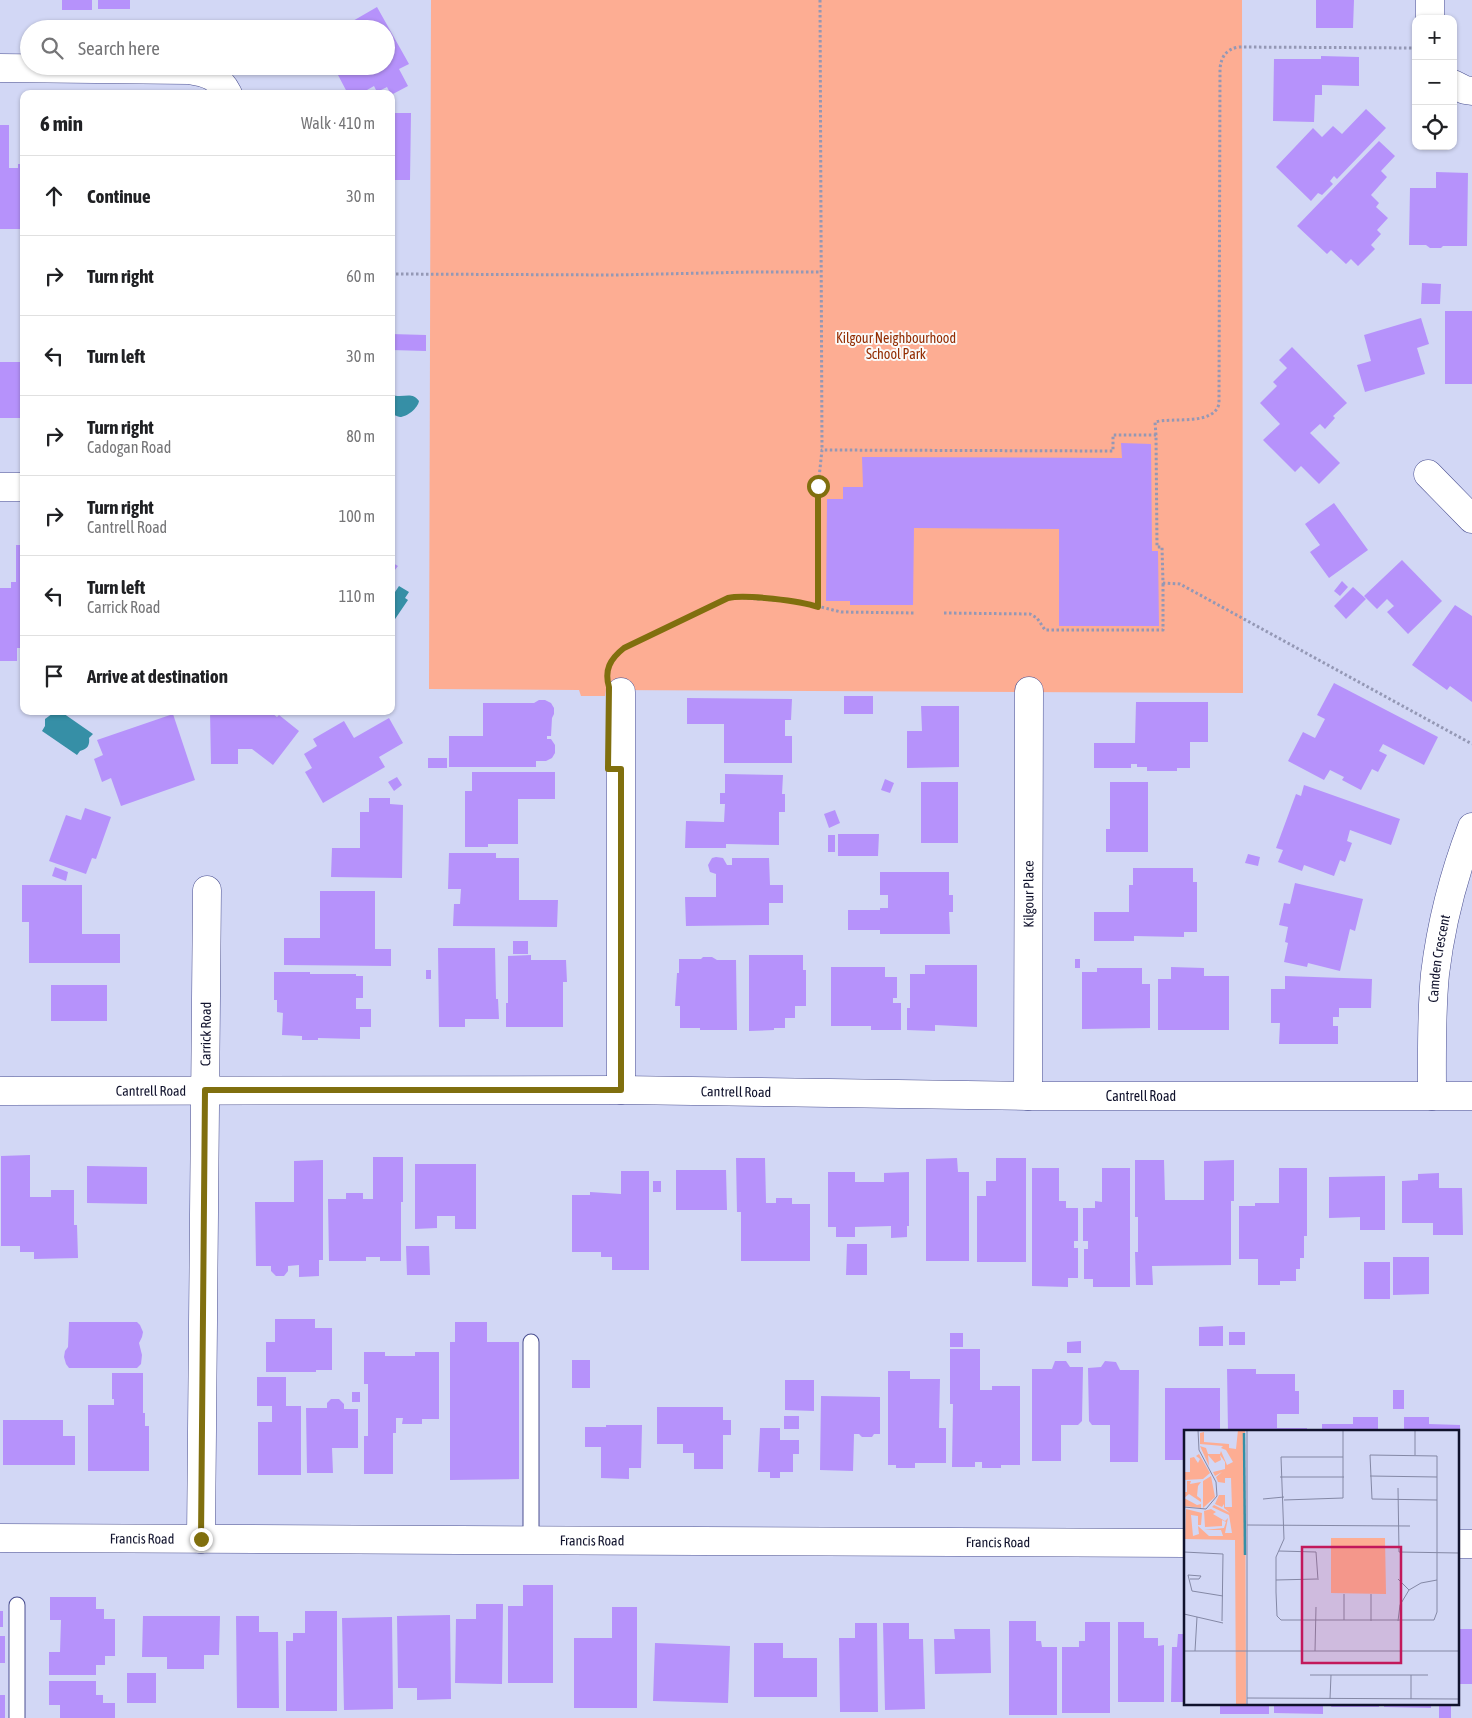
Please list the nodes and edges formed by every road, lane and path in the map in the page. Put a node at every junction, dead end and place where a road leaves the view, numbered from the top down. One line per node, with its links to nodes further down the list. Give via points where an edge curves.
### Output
1 (820, 0): 11 (path)
2 (1430, 0): 3 (street)
3 (1430, 15)
4 (1412, 48): 13 (path, via 1239,47 1228,51 1221,59 1219,404 1215,412 1204,418 1155,422)
5 (0, 68): 6 (street)
6 (20, 68)
7 (210, 75): 9 (street)
8 (1457, 86): 10 (street)
9 (225, 90)
10 (1472, 91)
11 (820, 272): 12 (path); 14 (path)
12 (395, 274)
13 (1156, 435): 14 (path, via 1113,435 1113,451); 19 (path, via 1157,547 1162,547)
14 (822, 450): 20 (path, via 818,486)
15 (1428, 474): 18 (street)
16 (0, 487): 17 (street)
17 (20, 487)
18 (1472, 519)
19 (1163, 583): 22 (path, via 1163,630 1045,630 1030,614); 25 (path, via 1180,584)
20 (818, 607): 21 (path, via 841,612); 23 (path, via 802,602 728,598 624,648 612,659)
21 (916, 613)
22 (944, 613)
23 (614, 682): 29 (street)
24 (1029, 692): 31 (street, Kilgour Place)
25 (1472, 744)
26 (1472, 827): 32 (street, Camden Crescent, via 1450,896 1435,972)
27 (207, 890): 28 (street, Carrick Road)
28 (205, 1090): 29 (street, Cantrell Road); 30 (street, Cantrell Road); 36 (street, Carrick Road)
29 (621, 1090): 31 (street, Cantrell Road)
30 (0, 1091)
31 (1028, 1096): 32 (street, Cantrell Road)
32 (1432, 1096): 33 (street, Cantrell Road)
33 (1472, 1096)
34 (531, 1342): 37 (lane)
35 (0, 1538): 36 (street, Francis Road)
36 (201, 1539): 37 (street, Francis Road)
37 (531, 1540): 38 (street, Francis Road)
38 (1184, 1543)
39 (16, 1605): 40 (lane)
40 (17, 1718)

